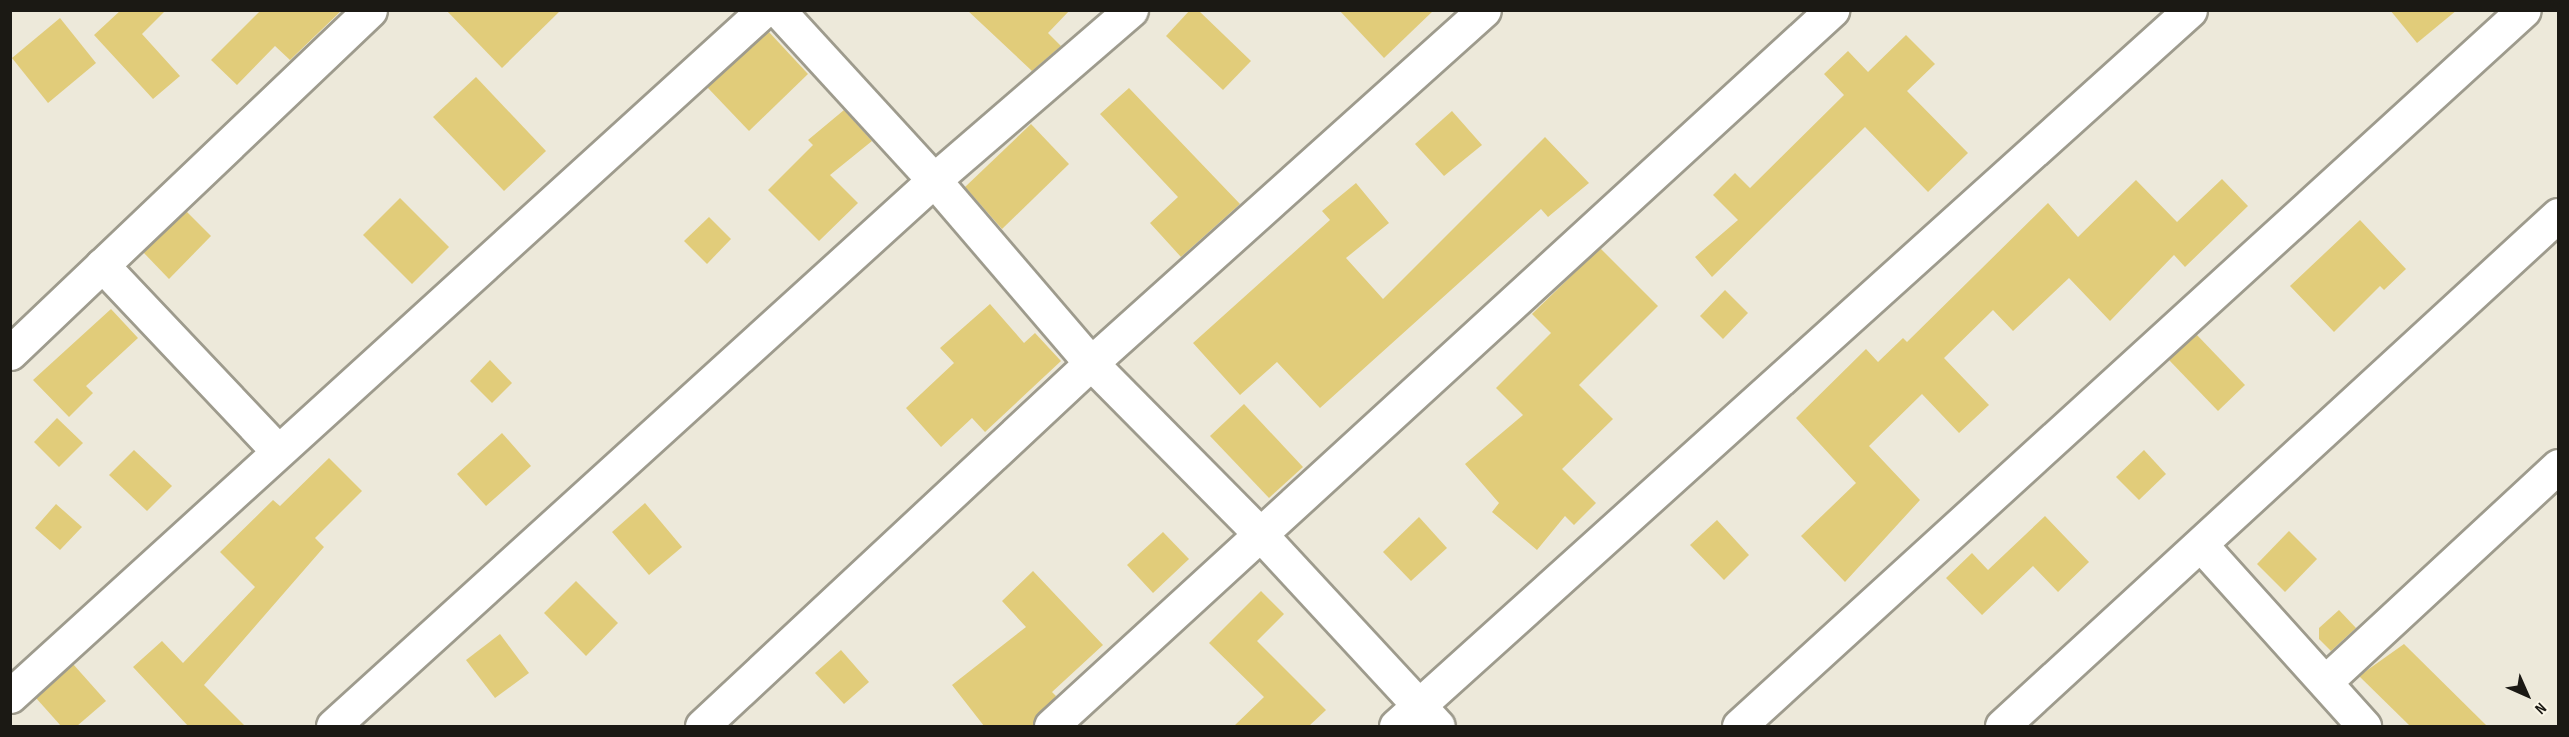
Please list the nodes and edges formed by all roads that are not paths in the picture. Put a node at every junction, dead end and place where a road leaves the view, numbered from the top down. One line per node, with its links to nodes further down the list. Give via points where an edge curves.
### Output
1 (370, 10): 11 (street)
2 (764, 10): 14 (street)
3 (778, 10): 9 (street)
4 (1131, 10): 9 (street)
5 (1484, 10): 13 (street)
6 (1832, 10): 16 (street)
7 (2190, 10): 20 (street)
8 (2524, 10): 24 (street)
9 (934, 180): 13 (street); 21 (street)
10 (2559, 215): 17 (street)
11 (102, 265): 12 (street); 14 (street)
12 (10, 353)
13 (1090, 363): 16 (street); 22 (street)
14 (276, 449): 19 (street)
15 (2559, 466): 18 (street)
16 (1261, 535): 20 (street); 23 (street)
17 (2201, 545): 18 (street); 25 (street)
18 (2325, 682): 26 (street)
19 (10, 696)
20 (1417, 719)
21 (333, 726)
22 (702, 726)
23 (1051, 726)
24 (1739, 726)
25 (2002, 726)
26 (2364, 726)

